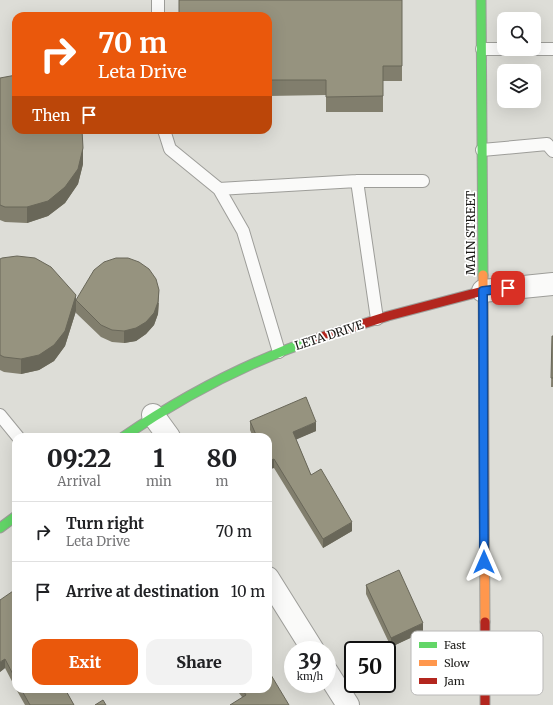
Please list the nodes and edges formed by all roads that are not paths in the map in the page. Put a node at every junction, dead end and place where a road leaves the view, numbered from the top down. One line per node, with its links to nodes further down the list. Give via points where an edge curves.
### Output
1 (158, 0): 3 (lane)
2 (482, 0): 4 (main road, MAIN STREET)
3 (158, 12)
4 (482, 48): 5 (lane); 9 (main road, MAIN STREET)
5 (497, 48)
6 (541, 48): 7 (lane)
7 (553, 48)
8 (165, 134): 13 (lane, via 170,149)
9 (482, 150): 10 (lane, via 547,144); 15 (main road, MAIN STREET)
10 (553, 151)
11 (358, 181): 12 (lane); 13 (lane); 16 (lane)
12 (423, 181)
13 (218, 189): 17 (lane, via 243,230)
14 (553, 284): 15 (street, LETA DRIVE)
15 (483, 291): 16 (main road, LETA DRIVE); 26 (main road, MAIN STREET)
16 (377, 319): 17 (main road, LETA DRIVE)
17 (279, 352): 18 (main road, LETA DRIVE, via 245,365)
18 (153, 414): 21 (main road, LETA DRIVE); 22 (street)
19 (0, 415): 20 (lane)
20 (15, 433)
21 (128, 433)
22 (166, 433)
23 (12, 519): 24 (main road)
24 (0, 528)
25 (272, 584): 27 (street)
26 (485, 631)
27 (307, 641)
28 (336, 686): 30 (street)
29 (485, 695): 31 (main road, MAIN STREET)
30 (348, 705)
31 (485, 705)

